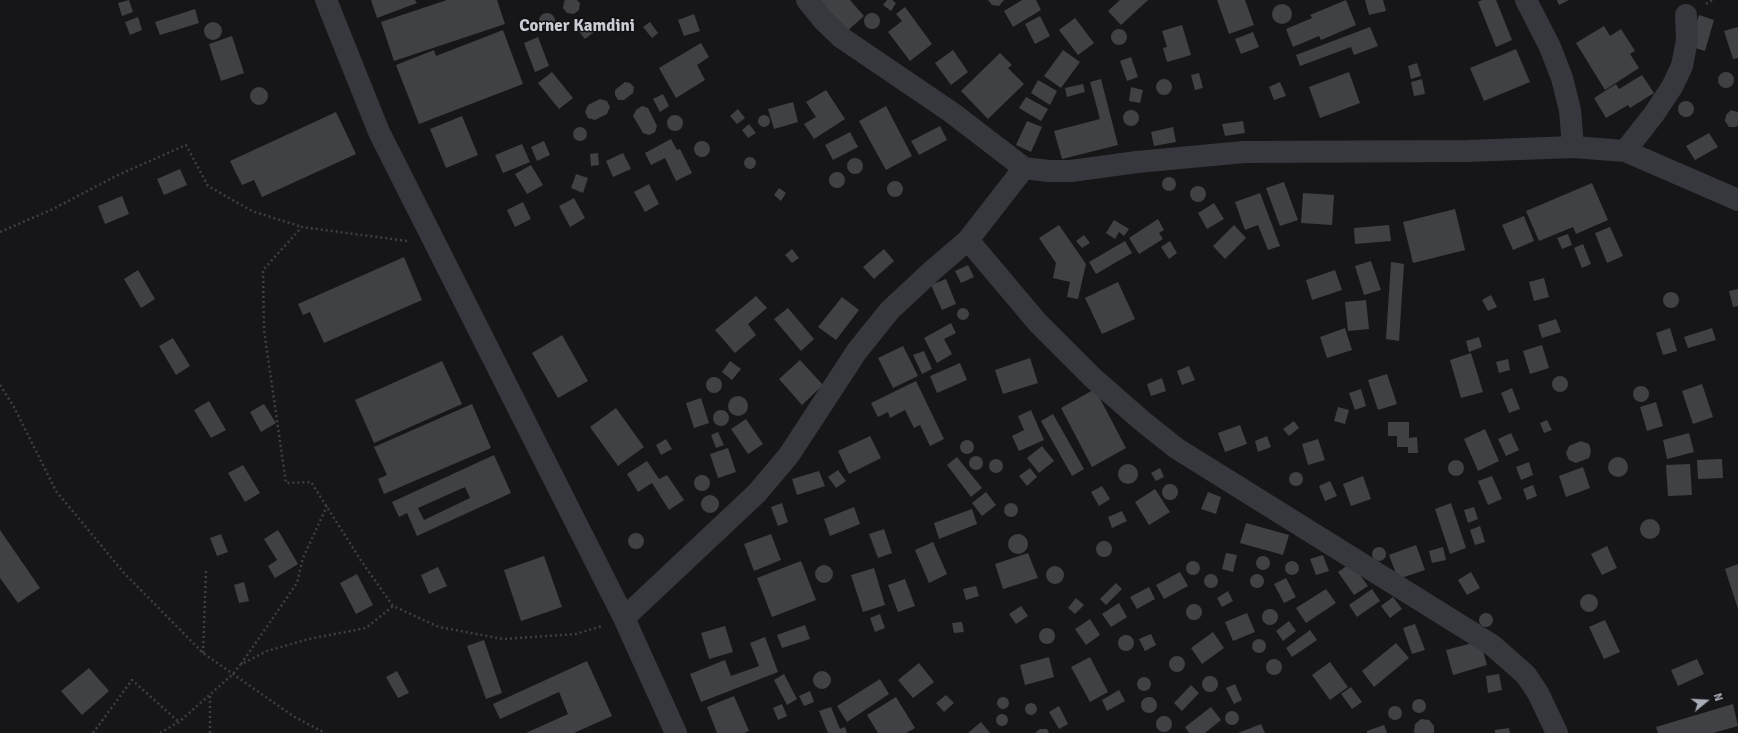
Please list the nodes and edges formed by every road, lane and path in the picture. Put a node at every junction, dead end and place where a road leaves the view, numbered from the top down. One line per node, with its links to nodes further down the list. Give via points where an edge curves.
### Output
1 (326, 0): 12 (street, via 379,132)
2 (807, 0): 7 (street, via 842,38 951,112)
3 (1526, 0): 5 (street, via 1550,47 1562,78 1570,110)
4 (1686, 15): 6 (street, via 1687,40 1682,66 1654,114)
5 (1573, 147): 6 (street); 7 (street, via 1468,151 1244,152 1072,171)
6 (1625, 151): 8 (street)
7 (1024, 168): 11 (street)
8 (1738, 200)
9 (302, 227): 10 (path, via 252,211 208,186 186,145); 12 (path); 14 (path, via 263,270 264,330 286,483 311,482)
10 (0, 232)
11 (968, 240): 17 (street, via 890,310 857,351 789,455 757,493); 28 (street, via 1038,323 1092,377 1141,420 1176,448 1492,645 1526,675 1538,693)
12 (435, 245): 17 (street)
13 (0, 385): 18 (path, via 14,407 56,491 124,573)
14 (327, 506): 16 (path); 19 (path, via 303,558 297,583)
15 (206, 570): 18 (path)
16 (393, 606): 17 (path, via 439,627 503,639 576,634); 19 (path, via 366,628 309,639 267,651)
17 (624, 618): 27 (street)
18 (203, 653): 20 (path)
19 (240, 665): 20 (path)
20 (234, 674): 21 (path); 26 (path, via 293,716)
21 (210, 693): 22 (path); 25 (path)
22 (179, 722): 23 (path, via 132,680); 24 (path)
23 (93, 733)
24 (160, 733)
25 (210, 733)
26 (325, 733)
27 (676, 733)
28 (1557, 733)

